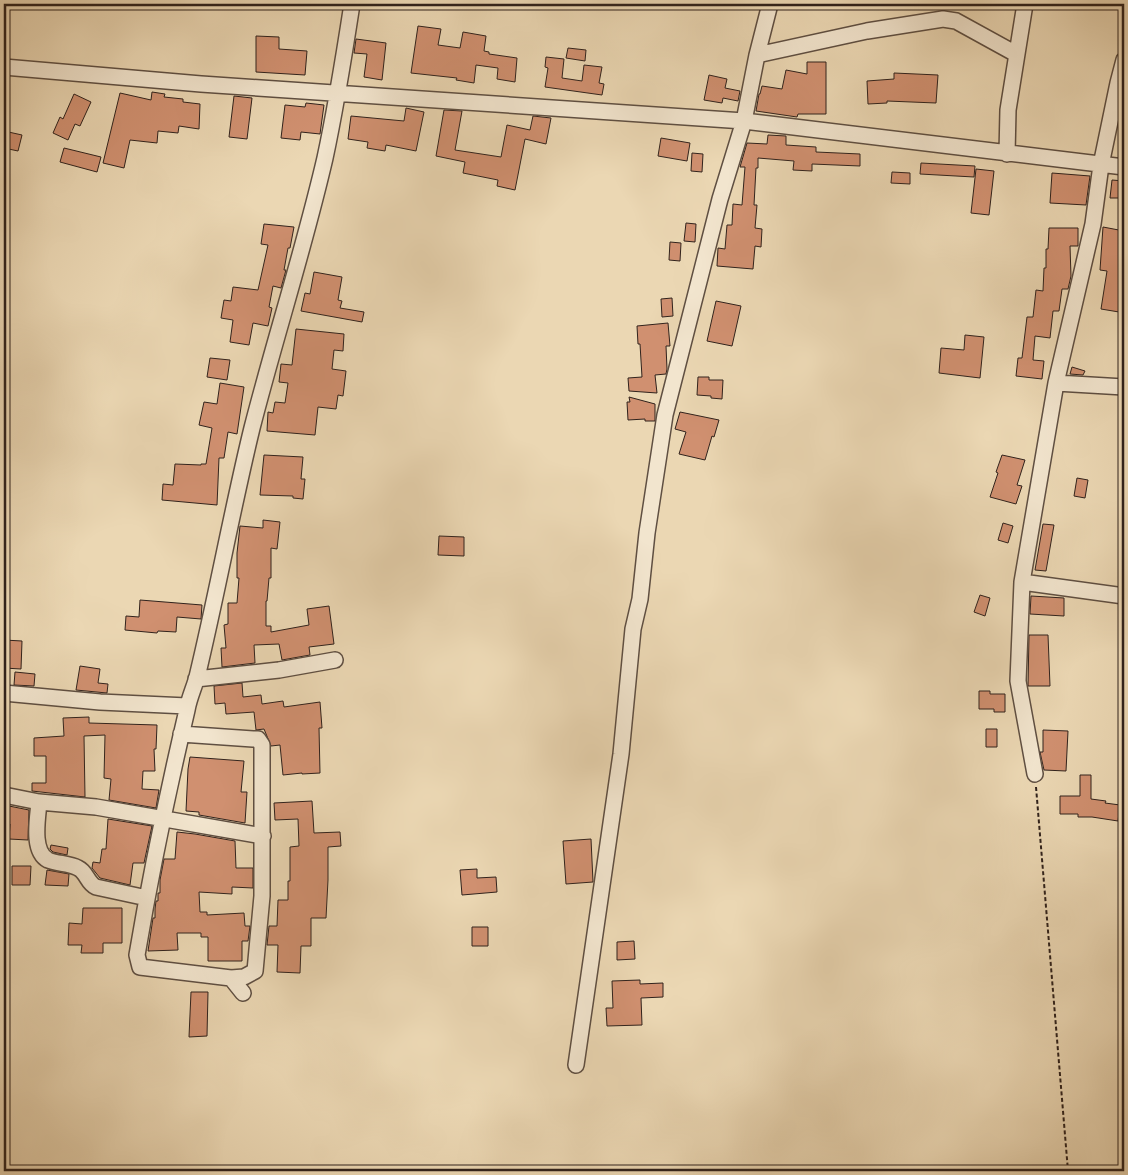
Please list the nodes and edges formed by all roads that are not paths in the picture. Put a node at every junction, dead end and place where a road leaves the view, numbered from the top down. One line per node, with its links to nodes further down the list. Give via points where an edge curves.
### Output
1 (352, 4): 8 (street)
2 (770, 4): 5 (street)
3 (1025, 4): 4 (street)
4 (1016, 54): 5 (street, via 956,21 942,19 867,31); 10 (street, via 1008,110)
5 (757, 55): 9 (street)
6 (1124, 60): 11 (street)
7 (4, 67): 8 (street)
8 (339, 94): 9 (street); 18 (street, via 305,236 252,429)
9 (744, 121): 10 (street); 30 (street, via 720,199 665,415 633,629 621,754)
10 (1007, 154): 11 (street)
11 (1101, 165): 12 (street); 13 (street, via 1093,224)
12 (1124, 167)
13 (1056, 383): 14 (street); 15 (street)
14 (1124, 387)
15 (1022, 582): 16 (street); 22 (street, via 1018,681)
16 (1124, 597)
17 (335, 660): 18 (street)
18 (196, 679): 20 (street)
19 (4, 694): 20 (street)
20 (187, 706): 21 (street)
21 (181, 734): 25 (street); 26 (street, via 258,739)
22 (1035, 774)
23 (4, 795): 24 (street)
24 (39, 802): 25 (street); 27 (street, via 36,839 42,855 48,860 78,868 84,872 90,885)
25 (163, 818): 26 (street); 27 (street)
26 (263, 836): 28 (street, via 262,896 255,971 244,977)
27 (147, 898): 28 (street, via 138,955 140,967)
28 (231, 978): 29 (street)
29 (242, 993)
30 (576, 1065)

